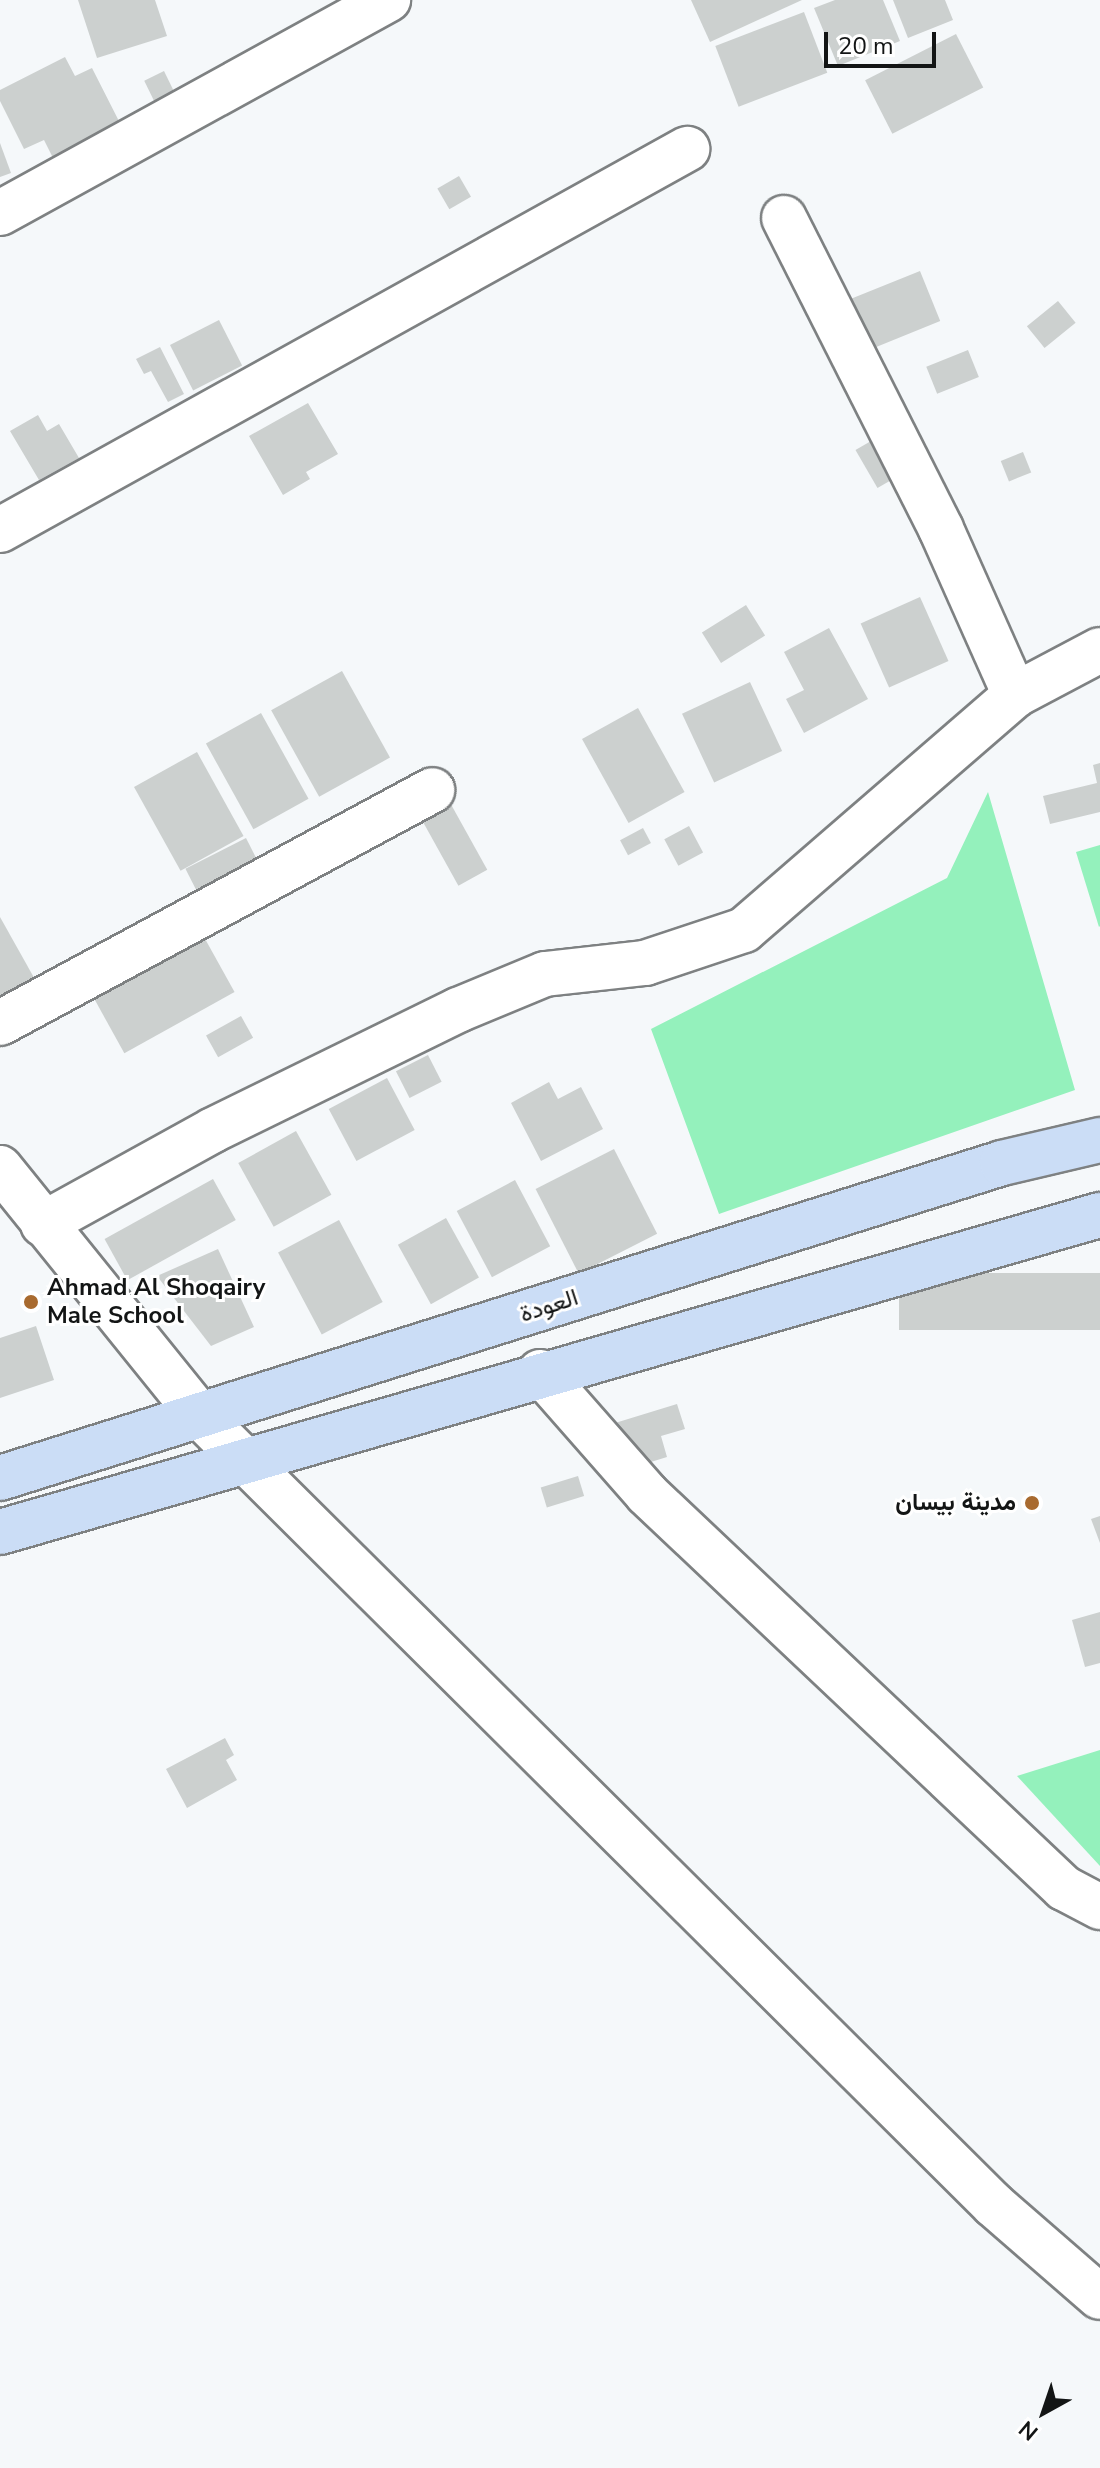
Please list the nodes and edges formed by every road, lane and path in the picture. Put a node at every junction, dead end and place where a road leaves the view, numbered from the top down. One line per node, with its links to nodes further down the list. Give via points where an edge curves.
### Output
1 (388, 0): 3 (street)
2 (687, 149): 5 (street)
3 (0, 213)
4 (784, 218): 7 (street, via 941,529)
5 (0, 530)
6 (1100, 650): 7 (street)
7 (1015, 695): 13 (street, via 744,930 645,963 545,974 458,1010 213,1130)
8 (432, 790): 9 (street)
9 (0, 1023)
10 (1100, 1140): 15 (main road, العودة, via 1002,1163)
11 (0, 1168): 13 (street)
12 (1100, 1215): 14 (main road)
13 (43, 1224): 15 (street)
14 (540, 1372): 16 (main road); 19 (street, via 647,1494 1064,1888)
15 (201, 1417): 16 (street); 17 (main road, العودة)
16 (246, 1460): 18 (main road); 20 (street, via 994,2205)
17 (0, 1478)
18 (0, 1532)
19 (1100, 1907)
20 (1100, 2297)

